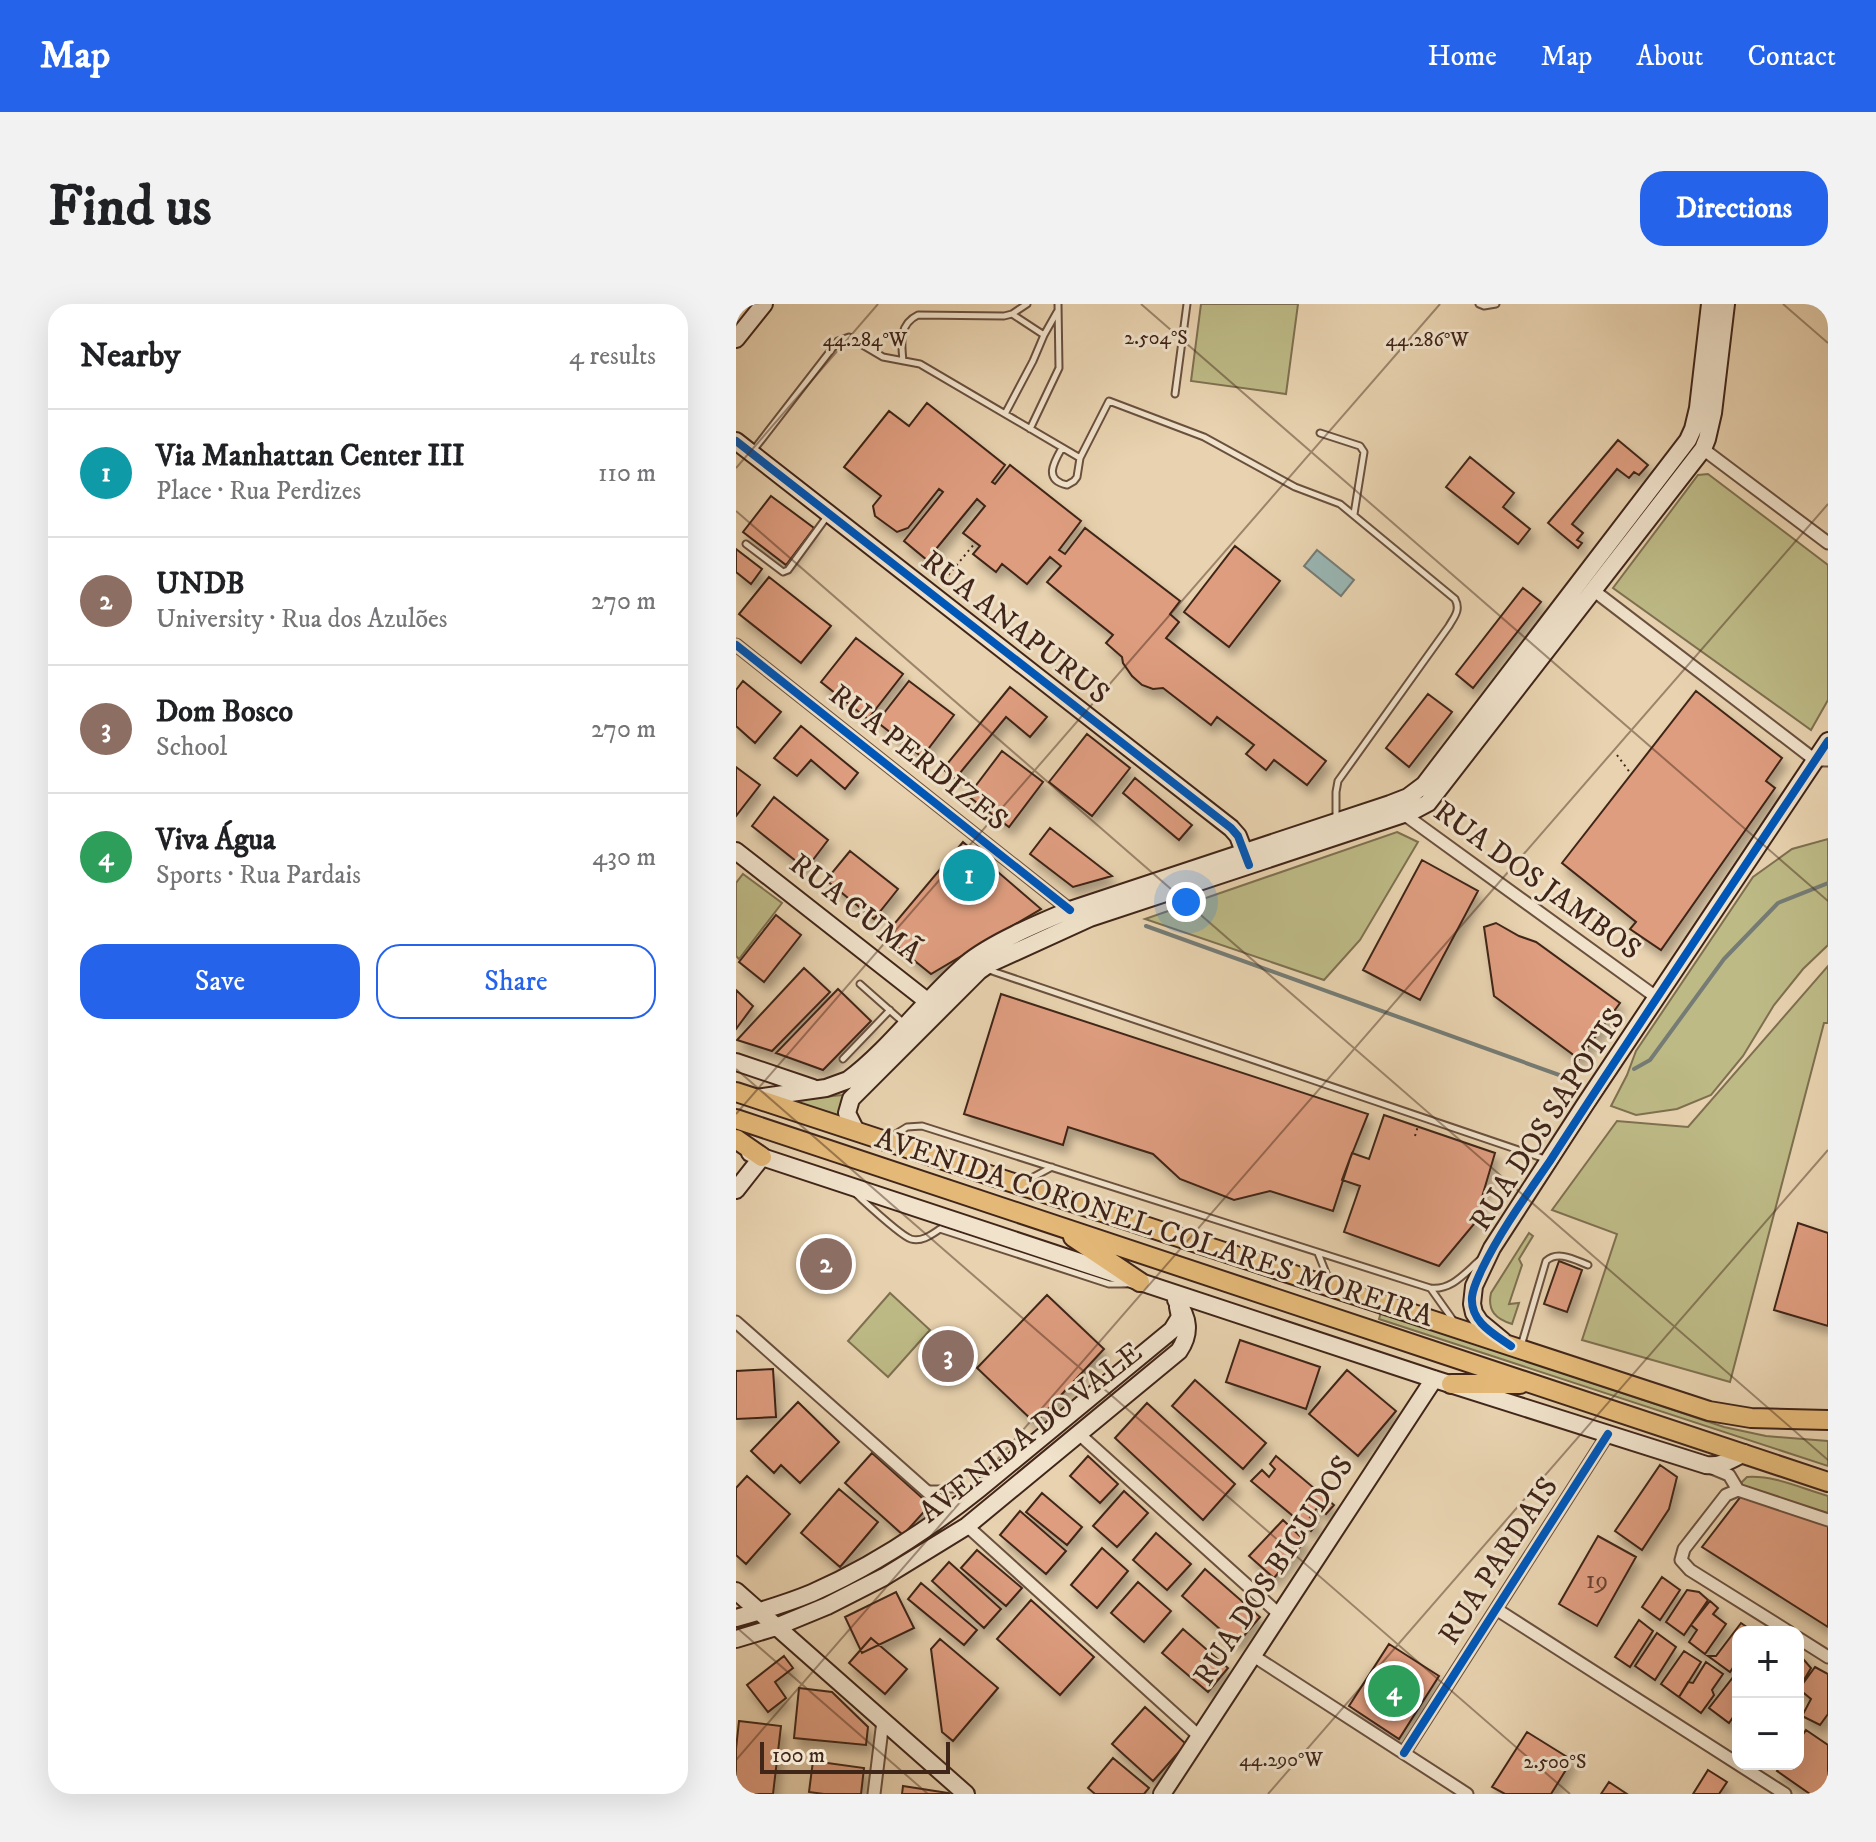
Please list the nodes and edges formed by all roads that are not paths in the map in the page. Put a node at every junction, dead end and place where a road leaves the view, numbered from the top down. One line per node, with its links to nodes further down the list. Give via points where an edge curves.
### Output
1 (764, 304): 11 (main road)
2 (1027, 304): 9 (lane)
3 (1187, 304): 13 (lane)
4 (1479, 304): 5 (lane)
5 (1496, 304)
6 (1710, 304): 30 (main road, via 1698,408 1688,440 1424,785)
7 (1726, 304): 19 (main road, via 1713,413)
8 (1058, 307): 10 (lane); 15 (lane, via 1059,368)
9 (1012, 314): 10 (lane); 12 (lane, via 918,315 903,326)
10 (1044, 335): 14 (lane)
11 (736, 339)
12 (903, 361): 14 (lane, via 920,364); 20 (lane, via 842,338)
13 (1175, 394)
14 (1005, 414): 15 (lane)
15 (1030, 429): 18 (lane)
16 (1320, 433): 23 (lane, via 1364,452)
17 (736, 441): 20 (main road, RUA ANAPURUS)
18 (1062, 448): 21 (lane); 21 (lane, via 1052,471 1058,482 1074,481)
19 (1703, 449): 24 (street); 26 (main road)
20 (751, 453): 22 (main road, RUA ANAPURUS)
21 (1080, 458): 23 (lane, via 1109,401 1204,437)
22 (829, 514): 25 (lane, via 783,572); 33 (main road, RUA ANAPURUS, via 1231,828)
23 (1354, 514): 31 (lane, via 1453,596 1458,606 1338,781)
24 (1828, 543)
25 (746, 544)
26 (1593, 590): 29 (street); 30 (main road, via 1428,803 1413,811)
27 (736, 645): 34 (street, RUA PERDIZES)
28 (1828, 741): 29 (main road, RUA DOS SAPOTIS)
29 (1822, 760): 37 (main road, RUA DOS SAPOTIS)
30 (1397, 809): 31 (main road); 33 (main road); 37 (street, RUA DOS JAMBOS)
31 (1336, 822): 33 (main road)
32 (736, 851): 38 (main road, RUA CUMÃ)
33 (1247, 859): 34 (main road); 35 (main road, via 1077,923)
34 (1070, 910): 38 (main road, via 967,963)
35 (983, 968): 38 (main road); 52 (lane)
36 (860, 984): 39 (lane)
37 (1656, 997): 52 (main road, RUA DOS SAPOTIS)
38 (934, 1006): 40 (main road); 47 (main road, via 851,1099 847,1113)
39 (890, 1010): 40 (lane); 41 (lane)
40 (906, 1025): 43 (main road, via 848,1080)
41 (843, 1059)
42 (736, 1062): 43 (main road)
43 (819, 1089): 45 (main road)
44 (736, 1092): 45 (main road, AVENIDA CORONEL COLARES MOREIRA)
45 (754, 1098): 47 (main road, AVENIDA CORONEL COLARES MOREIRA)
46 (736, 1119): 58 (main road, AVENIDA CORONEL COLARES MOREIRA)
47 (856, 1131): 49 (main road, AVENIDA CORONEL COLARES MOREIRA)
48 (736, 1139): 51 (main road)
49 (886, 1141): 53 (lane, via 907,1127 922,1126); 55 (main road, AVENIDA CORONEL COLARES MOREIRA)
50 (736, 1149): 51 (main road)
51 (762, 1157): 54 (main road); 56 (main road)
52 (1550, 1161): 59 (main road, RUA DOS SAPOTIS)
53 (1053, 1166): 55 (lane); 60 (lane)
54 (843, 1184): 57 (main road); 57 (lane, via 907,1237 930,1237)
55 (1018, 1184): 63 (main road, AVENIDA CORONEL COLARES MOREIRA)
56 (736, 1190)
57 (942, 1223): 62 (main road)
58 (1054, 1224): 62 (main road); 70 (main road, AVENIDA CORONEL COLARES MOREIRA)
59 (1492, 1248): 64 (lane, via 1453,1284); 68 (main road, RUA DOS SAPOTIS, via 1474,1286 1473,1309 1485,1327)
60 (1318, 1253): 63 (lane); 64 (lane)
61 (1588, 1265): 68 (lane, via 1557,1255 1546,1261)
62 (1140, 1282): 65 (main road)
63 (1332, 1287): 67 (main road, AVENIDA CORONEL COLARES MOREIRA)
64 (1430, 1288): 67 (lane)
65 (1173, 1296): 69 (main road); 72 (main road, AVENIDA DO VALE, via 1188,1324 1179,1351); 77 (main road, AVENIDA DO VALE, via 1180,1317 1172,1330)
66 (736, 1322): 79 (street)
67 (1460, 1330): 68 (main road, AVENIDA CORONEL COLARES MOREIRA)
68 (1516, 1348): 71 (main road, AVENIDA CORONEL COLARES MOREIRA, via 1723,1415)
69 (1443, 1382): 70 (main road); 73 (main road); 90 (main road, RUA DOS BICUDOS)
70 (1535, 1383): 74 (main road, AVENIDA CORONEL COLARES MOREIRA)
71 (1828, 1420)
72 (1079, 1434): 75 (main road, AVENIDA DO VALE); 90 (street)
73 (1608, 1434): 76 (main road); 88 (street, RUA PARDAIS)
74 (1744, 1453): 76 (main road, via 1726,1463); 78 (main road, AVENIDA CORONEL COLARES MOREIRA)
75 (1047, 1461): 77 (main road); 84 (main road, AVENIDA DO VALE)
76 (1706, 1465): 81 (street, via 1726,1473)
77 (1002, 1470): 80 (main road, AVENIDA DO VALE)
78 (1828, 1482)
79 (925, 1489): 80 (lane); 82 (street)
80 (979, 1489): 82 (main road, AVENIDA DO VALE)
81 (1738, 1490): 83 (street); 92 (street, via 1723,1500 1681,1560)
82 (949, 1511): 85 (main road, AVENIDA DO VALE)
83 (1828, 1520)
84 (967, 1526): 86 (main road, AVENIDA DO VALE); 99 (street)
85 (914, 1535): 86 (main road); 89 (main road, AVENIDA DO VALE, via 812,1593)
86 (884, 1577): 93 (main road, AVENIDA DO VALE)
87 (736, 1591): 89 (main road)
88 (1496, 1609): 100 (street, RUA PARDAIS); 105 (street)
89 (758, 1612): 91 (main road, AVENIDA DO VALE); 93 (main road)
90 (1279, 1614): 96 (main road, RUA DOS BICUDOS)
91 (736, 1618)
92 (1779, 1626)
93 (776, 1627): 94 (main road, AVENIDA DO VALE); 98 (main road)
94 (736, 1639)
95 (1804, 1642): 97 (street)
96 (1252, 1655): 99 (main road, RUA DOS BICUDOS); 100 (street)
97 (1828, 1657)
98 (883, 1721): 101 (street); 102 (main road)
99 (1199, 1736): 103 (main road, RUA DOS BICUDOS)
100 (1404, 1753): 104 (street)
101 (874, 1794)
102 (966, 1794)
103 (1162, 1794)
104 (1467, 1794)
105 (1785, 1794)

